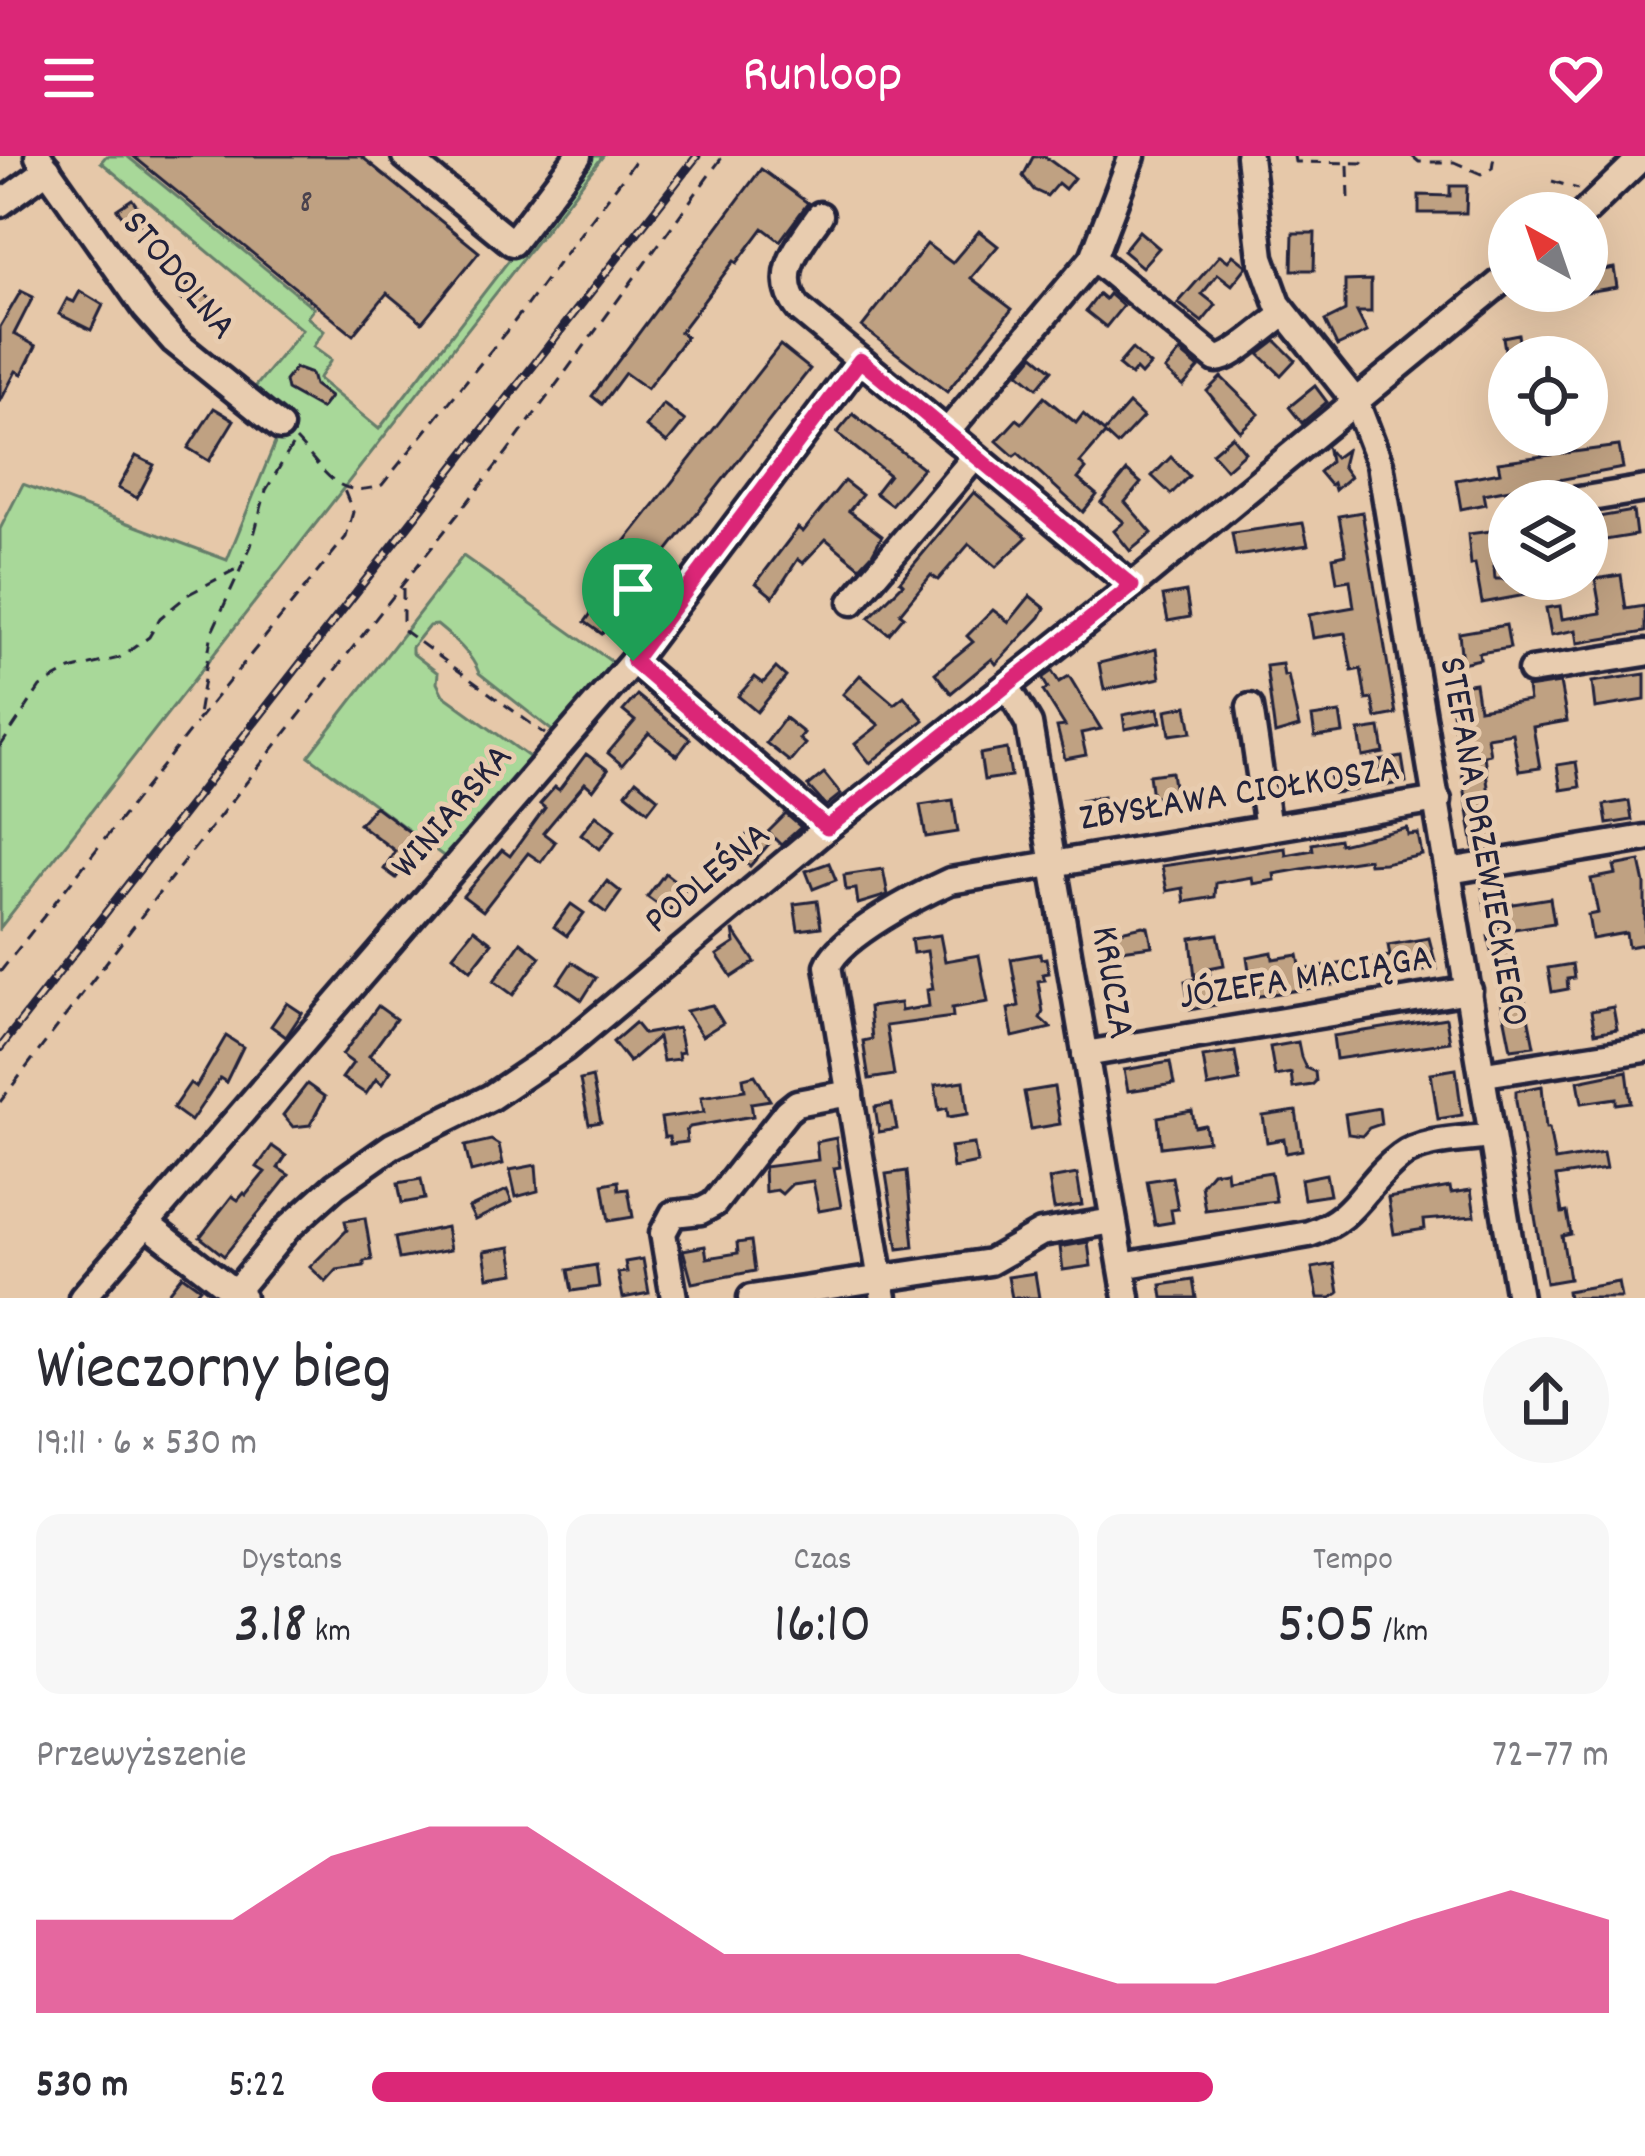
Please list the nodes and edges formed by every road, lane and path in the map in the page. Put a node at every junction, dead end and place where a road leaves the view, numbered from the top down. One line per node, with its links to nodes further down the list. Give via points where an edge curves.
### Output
1 (405, 156): 2 (street, via 512,243)
2 (578, 156)
3 (639, 156): 31 (path, via 382,485)
4 (723, 156): 34 (path)
5 (1132, 156): 22 (street)
6 (1250, 156): 24 (street, STEFANA DRZEWIECKIEGO, via 1264,199 1261,257)
7 (1294, 156): 13 (path)
8 (1366, 156): 13 (path)
9 (1412, 156): 14 (path)
10 (1494, 156): 14 (path)
11 (1642, 156): 18 (street)
12 (43, 163): 20 (street); 27 (street, STODOLNA, via 174,341)
13 (1348, 163): 19 (path)
14 (1486, 172): 15 (path)
15 (1489, 181)
16 (1552, 181): 17 (path)
17 (1584, 192)
18 (1600, 192)
19 (1348, 199)
20 (0, 204)
21 (820, 215): 25 (street, via 792,254 788,295)
22 (1093, 258): 24 (street, via 1216,359); 28 (street)
23 (1488, 292): 26 (street, PODLEŚNA)
24 (1285, 314): 26 (street, STEFANA DRZEWIECKIEGO)
25 (860, 360): 28 (street); 38 (street, WINIARSKA)
26 (1356, 402): 35 (street, PODLEŚNA); 45 (street, STEFANA DRZEWIECKIEGO, via 1380,464)
27 (280, 427)
28 (947, 432): 29 (street)
29 (975, 457): 35 (street); 36 (street)
30 (1645, 489): 32 (street)
31 (344, 490): 33 (path, via 295,439 266,490); 42 (path, via 353,512 346,536)
32 (1608, 495)
33 (242, 566): 42 (path, via 212,632); 44 (path, via 189,594 119,658 40,687)
34 (404, 586): 43 (path, via 403,630); 57 (path)
35 (1132, 586): 40 (street, PODLEŚNA)
36 (852, 602)
37 (1645, 653): 39 (street)
38 (633, 661): 43 (street, WINIARSKA); 46 (street)
39 (1531, 671)
40 (1007, 686): 46 (street, PODLEŚNA); 49 (street, KRUCZA, via 1029,724)
41 (1250, 707): 47 (street)
42 (197, 722): 51 (path)
43 (560, 745): 60 (street, WINIARSKA)
44 (0, 747)
45 (1438, 800): 47 (street, ZBYSŁAWA CIOŁKOSZA); 50 (street, STEFANA DRZEWIECKIEGO)
46 (827, 828): 63 (street, PODLEŚNA, via 540,1066 335,1186 287,1229)
47 (1268, 828): 49 (street, ZBYSŁAWA CIOŁKOSZA)
48 (1645, 838): 50 (street)
49 (1054, 862): 54 (street, KRUCZA); 56 (street, ZBYSŁAWA CIOŁKOSZA, via 950,881 840,947 828,966)
50 (1449, 871): 52 (street, STEFANA DRZEWIECKIEGO)
51 (0, 972)
52 (1469, 990): 54 (street, JÓZEFA MACIĄGA); 55 (street, STEFANA DRZEWIECKIEGO)
53 (1645, 1049): 55 (street)
54 (1085, 1054): 59 (street, KRUCZA)
55 (1485, 1074): 58 (street, STEFANA DRZEWIECKIEGO)
56 (850, 1093): 62 (street); 65 (street, via 797,1103 714,1204 673,1214 663,1233)
57 (0, 1102)
58 (1492, 1136): 61 (street, via 1403,1154 1330,1227); 68 (street, STEFANA DRZEWIECKIEGO)
59 (1113, 1221): 61 (street, KRUCZA); 62 (street, via 1041,1233 990,1262)
60 (147, 1224): 63 (street); 64 (street, WINIARSKA)
61 (1122, 1266): 67 (street, KRUCZA)
62 (883, 1287): 66 (street)
63 (235, 1296)
64 (82, 1298)
65 (674, 1298)
66 (752, 1298)
67 (1127, 1298)
68 (1520, 1298)

